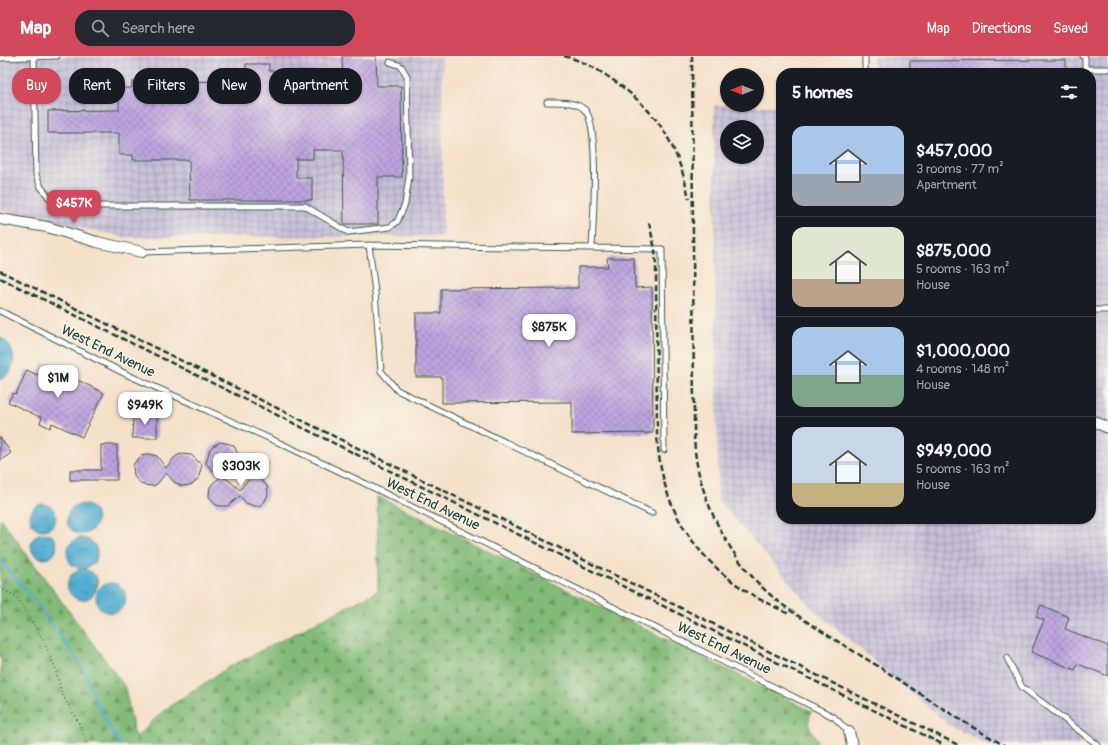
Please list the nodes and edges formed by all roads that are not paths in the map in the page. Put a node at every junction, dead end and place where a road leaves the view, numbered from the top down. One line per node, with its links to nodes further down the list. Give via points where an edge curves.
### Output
1 (57, 56): 4 (lane)
2 (865, 56): 7 (lane)
3 (1083, 56): 8 (lane)
4 (34, 57): 5 (lane); 6 (lane, via 36,175 41,188 51,200 70,206 305,206 348,232 390,227 397,222 405,204 409,178 407,76 400,66)
5 (0, 58)
6 (390, 62)
7 (865, 68)
8 (1085, 68)
9 (1108, 69): 10 (lane)
10 (1096, 70)
11 (547, 102): 14 (lane, via 580,106 590,118 594,162)
12 (0, 218): 15 (street, via 47,227)
13 (369, 245): 14 (lane); 15 (lane); 22 (lane, via 381,371 397,390)
14 (592, 248): 21 (lane, via 662,249)
15 (142, 252)
16 (1096, 310): 17 (lane)
17 (1108, 310)
18 (0, 311): 24 (lane, West End Avenue, via 128,375 376,489 834,717)
19 (1096, 422): 20 (street)
20 (1108, 428)
21 (664, 450)
22 (652, 513)
23 (1007, 658): 26 (lane, via 1022,687)
24 (849, 732): 25 (street)
25 (852, 745)
26 (1098, 745)

